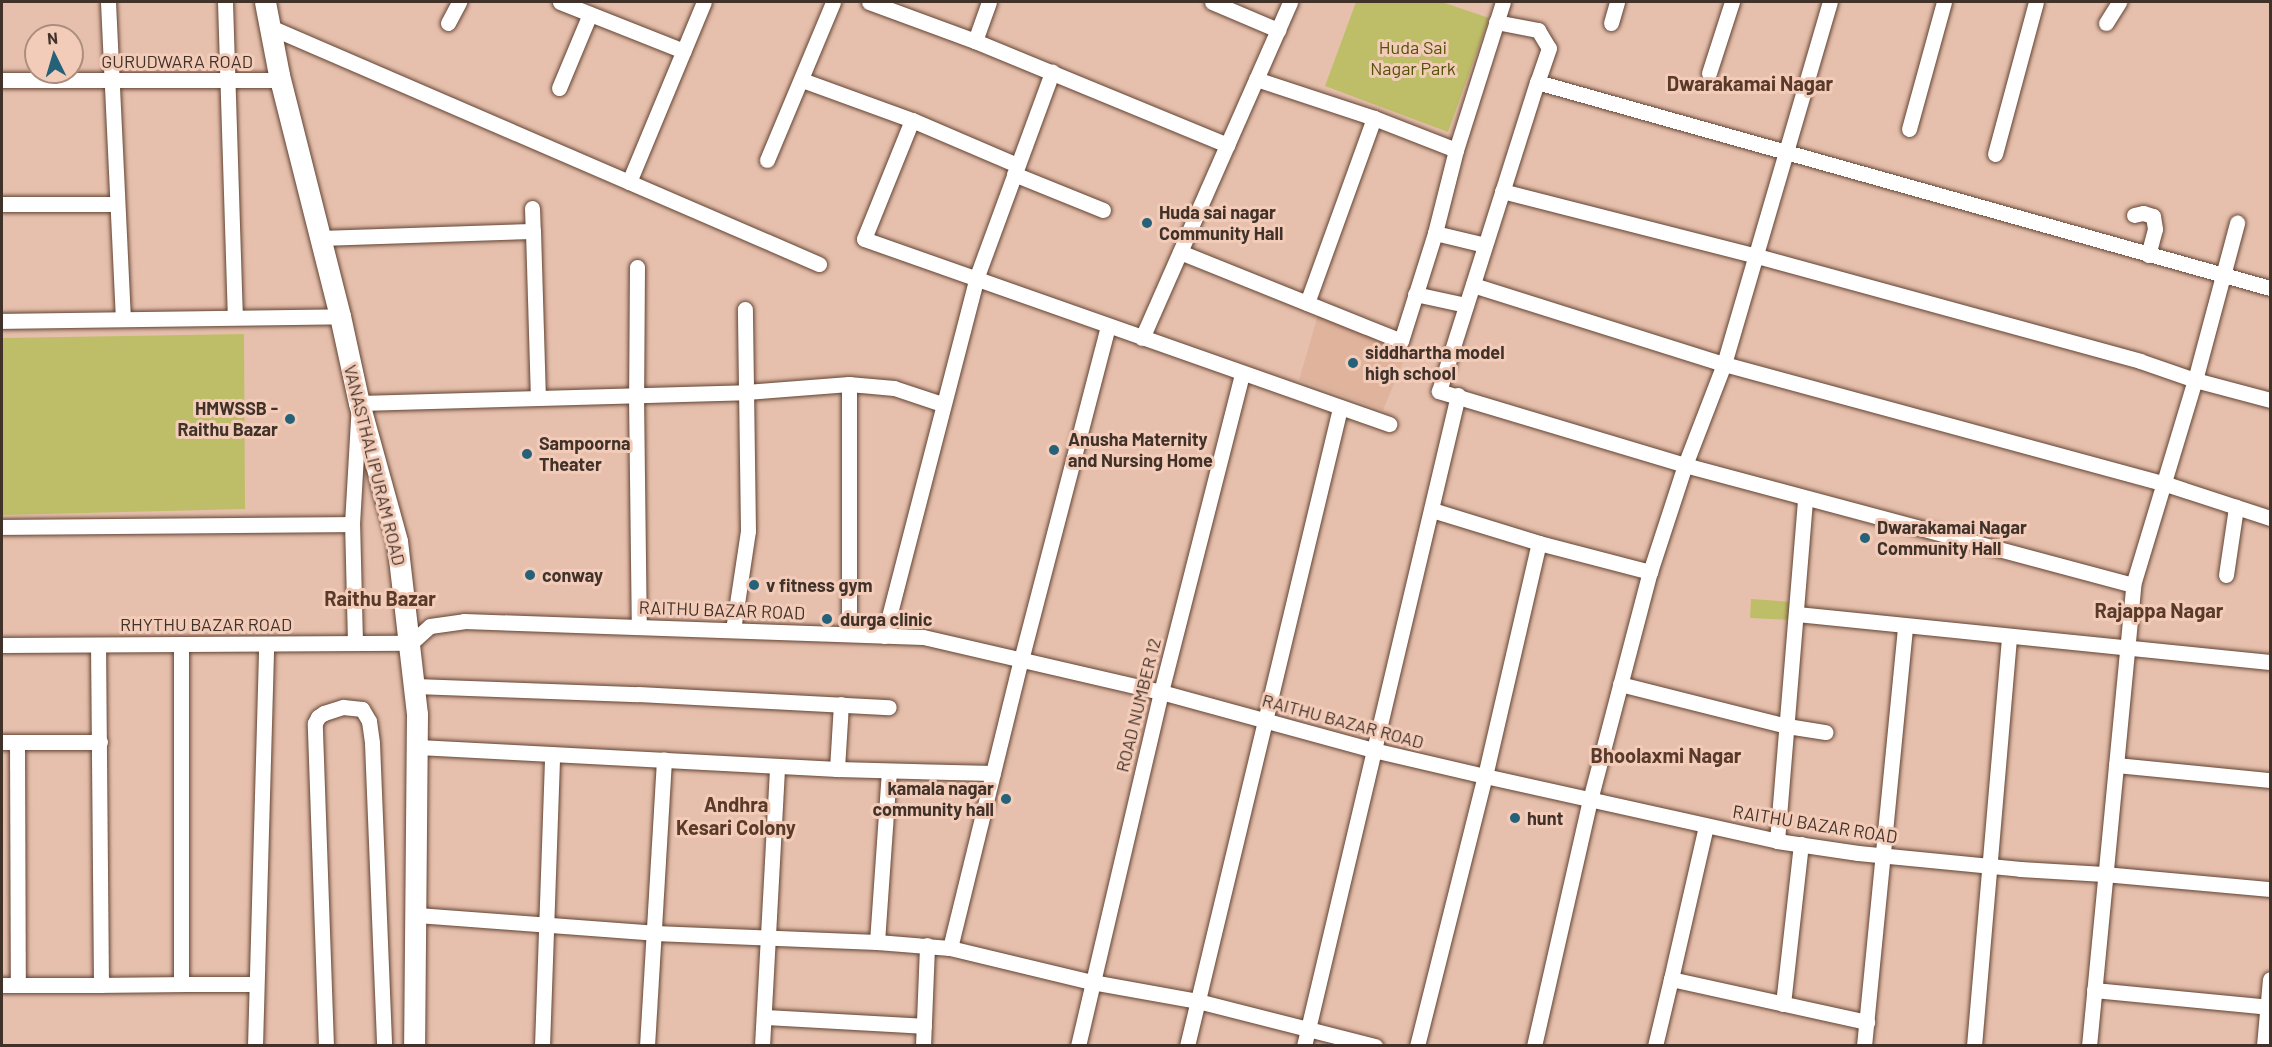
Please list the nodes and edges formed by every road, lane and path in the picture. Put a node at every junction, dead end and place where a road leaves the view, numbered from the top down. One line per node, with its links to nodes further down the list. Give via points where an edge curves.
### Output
1 (108, 2): 32 (street)
2 (225, 2): 33 (street)
3 (265, 2): 24 (street, VANASTHALIPURAM ROAD)
4 (459, 2): 21 (street)
5 (560, 2): 19 (street)
6 (704, 2): 27 (street)
7 (833, 2): 35 (street)
8 (989, 2): 26 (street)
9 (1212, 2): 25 (street)
10 (1290, 2): 25 (street)
11 (1503, 2): 20 (street)
12 (1617, 2): 22 (street)
13 (1731, 2): 29 (street)
14 (1830, 2): 43 (street)
15 (1944, 2): 40 (street)
16 (2036, 2): 44 (street)
17 (2119, 2): 23 (street)
18 (877, 3): 26 (street)
19 (590, 14): 27 (street); 37 (street)
20 (1496, 22): 36 (street, via 1538,30 1549,48); 42 (street)
21 (448, 23)
22 (1611, 23)
23 (2106, 23)
24 (270, 27): 34 (street, VANASTHALIPURAM ROAD); 47 (street)
25 (1278, 30): 30 (street)
26 (975, 40): 28 (street)
27 (684, 51): 47 (street)
28 (1052, 72): 41 (street); 46 (street)
29 (1709, 73)
30 (1256, 79): 38 (street); 41 (street)
31 (2, 80): 32 (street, GURUDWARA ROAD)
32 (111, 80): 33 (street, GURUDWARA ROAD); 50 (street)
33 (225, 80): 34 (street, GURUDWARA ROAD); 72 (street)
34 (281, 80): 57 (street, VANASTHALIPURAM ROAD)
35 (802, 80): 39 (street); 45 (street)
36 (1537, 81): 43 (street); 48 (street)
37 (559, 88)
38 (1374, 118): 42 (street); 69 (street)
39 (912, 120): 46 (street); 65 (street, via 864,239)
40 (1909, 129)
41 (1227, 145): 59 (street)
42 (1456, 150): 56 (street)
43 (1788, 152): 60 (street); 61 (street)
44 (1995, 154)
45 (767, 160)
46 (1016, 170): 52 (street); 65 (street)
47 (629, 182): 62 (street)
48 (1502, 191): 58 (street); 61 (street)
49 (2, 204): 50 (street)
50 (116, 204): 74 (street)
51 (532, 208): 55 (street)
52 (1103, 210)
53 (2134, 215): 60 (street, via 2153,216 2155,229)
54 (2237, 222): 64 (street)
55 (533, 231): 57 (street); 85 (street)
56 (1435, 233): 58 (street); 68 (street)
57 (320, 238): 73 (street, VANASTHALIPURAM ROAD)
58 (1485, 245): 66 (street)
59 (1180, 252): 69 (street); 77 (street)
60 (2148, 255): 64 (street)
61 (1757, 256): 78 (street); 80 (street, via 2140,361)
62 (819, 264)
63 (637, 267): 83 (street)
64 (2223, 276): 67 (street); 80 (street)
65 (976, 279): 76 (street); 88 (street)
66 (1473, 285): 70 (street); 78 (street)
67 (2271, 288)
68 (1415, 294): 69 (street, via 1401,341); 70 (street)
69 (1307, 303)
70 (1466, 305): 84 (street, via 1439,391)
71 (744, 309): 82 (street)
72 (235, 316): 73 (street); 74 (street)
73 (340, 316): 87 (street, VANASTHALIPURAM ROAD)
74 (123, 319): 75 (street)
75 (2, 321)
76 (1108, 326): 77 (street); 117 (street)
77 (1142, 338): 79 (street)
78 (1724, 364): 91 (street); 92 (street)
79 (1242, 374): 89 (street); 121 (street, ROAD NUMBER 12)
80 (2195, 380): 86 (street); 92 (street)
81 (849, 384): 82 (street); 88 (street, via 894,388); 107 (street)
82 (746, 392): 83 (street); 106 (street, via 748,531)
83 (636, 395): 85 (street); 104 (street)
84 (1458, 395): 91 (street); 95 (street)
85 (538, 396): 87 (street)
86 (2271, 400)
87 (359, 403): 97 (street); 111 (street, VANASTHALIPURAM ROAD, via 398,541)
88 (942, 404): 108 (street)
89 (1340, 408): 90 (street); 124 (street)
90 (1389, 424)
91 (1685, 465): 93 (street); 100 (street)
92 (2163, 483): 94 (street); 102 (street)
93 (1805, 498): 102 (street); 103 (street)
94 (2236, 507): 96 (street); 101 (street)
95 (1432, 510): 99 (street); 130 (street)
96 (2271, 518)
97 (352, 524): 98 (street); 110 (street)
98 (2, 528)
99 (1539, 543): 100 (street); 138 (street)
100 (1650, 572): 119 (street)
101 (2226, 575)
102 (2133, 585): 116 (street)
103 (1797, 614): 105 (street); 125 (street)
104 (639, 626): 106 (street, RAITHU BAZAR ROAD); 111 (street, RAITHU BAZAR ROAD, via 464,621 430,626)
105 (1905, 626): 109 (street); 144 (street)
106 (733, 630): 107 (street, RAITHU BAZAR ROAD)
107 (849, 634): 108 (street, RAITHU BAZAR ROAD)
108 (885, 636): 117 (street, RAITHU BAZAR ROAD, via 923,637)
109 (2009, 636): 116 (street); 145 (street)
110 (355, 643): 111 (street, RHYTHU BAZAR ROAD); 113 (street, RHYTHU BAZAR ROAD)
111 (411, 643): 120 (street, VANASTHALIPURAM ROAD)
112 (181, 644): 113 (street, RHYTHU BAZAR ROAD); 115 (street, RHYTHU BAZAR ROAD); 158 (street)
113 (266, 644): 159 (street)
114 (2, 645): 115 (street, RHYTHU BAZAR ROAD)
115 (98, 645): 128 (street)
116 (2129, 648): 118 (street); 133 (street)
117 (1021, 660): 121 (street, RAITHU BAZAR ROAD); 137 (street)
118 (2271, 662)
119 (1620, 684): 125 (street); 140 (street)
120 (415, 686): 122 (street); 129 (street, VANASTHALIPURAM ROAD)
121 (1161, 692): 124 (street, RAITHU BAZAR ROAD); 157 (street, ROAD NUMBER 12)
122 (841, 704): 123 (street); 135 (street)
123 (889, 708)
124 (1264, 721): 130 (street, RAITHU BAZAR ROAD); 164 (street)
125 (1787, 726): 126 (street); 142 (street)
126 (1826, 732)
127 (9, 742): 128 (street); 161 (street)
128 (100, 742): 162 (street)
129 (418, 747): 131 (street); 148 (street, VANASTHALIPURAM ROAD)
130 (1373, 750): 138 (street, RAITHU BAZAR ROAD); 170 (street)
131 (552, 754): 132 (street); 149 (street)
132 (664, 760): 134 (street); 150 (street)
133 (2116, 765): 139 (street); 146 (street)
134 (777, 766): 135 (street); 151 (street)
135 (837, 769): 136 (street)
136 (888, 771): 137 (street); 152 (street)
137 (993, 772): 154 (street)
138 (1485, 776): 140 (street, RAITHU BAZAR ROAD); 183 (street)
139 (2271, 780)
140 (1590, 800): 141 (street, RAITHU BAZAR ROAD); 184 (street)
141 (1706, 826): 142 (street, RAITHU BAZAR ROAD); 155 (street)
142 (1777, 841): 143 (street, RAITHU BAZAR ROAD)
143 (1801, 844): 144 (street, RAITHU BAZAR ROAD); 165 (street)
144 (1884, 855): 145 (street, RAITHU BAZAR ROAD); 168 (street)
145 (1989, 866): 146 (street, RAITHU BAZAR ROAD); 187 (street)
146 (2104, 874): 147 (street, RAITHU BAZAR ROAD); 163 (street)
147 (2271, 889)
148 (417, 915): 149 (street); 174 (street, VANASTHALIPURAM ROAD)
149 (547, 925): 150 (street); 175 (street)
150 (654, 933): 151 (street); 176 (street)
151 (768, 937): 152 (street); 167 (street)
152 (877, 942): 153 (street)
153 (927, 945): 154 (street); 169 (street)
154 (950, 948): 157 (street)
155 (1671, 979): 165 (street); 185 (street)
156 (2271, 979): 166 (street)
157 (1092, 982): 164 (street); 179 (street, ROAD NUMBER 12)
158 (181, 984): 159 (street); 162 (street)
159 (256, 984): 171 (street)
160 (2, 985): 161 (street)
161 (18, 985): 162 (street)
162 (102, 985)
163 (2094, 990): 166 (street); 188 (street)
164 (1198, 1001): 170 (street); 180 (street)
165 (1783, 1004): 168 (street)
166 (2269, 1007): 189 (street)
167 (765, 1017): 169 (street); 177 (street)
168 (1867, 1022): 186 (street)
169 (924, 1026): 178 (street)
170 (1308, 1027): 181 (street); 182 (street)
171 (255, 1046)
172 (326, 1046): 173 (street, via 315,723 332,709 343,707 362,709 369,721 372,743)
173 (384, 1046)
174 (414, 1046)
175 (542, 1046)
176 (647, 1046)
177 (762, 1046)
178 (923, 1046)
179 (1078, 1046)
180 (1187, 1046)
181 (1304, 1046)
182 (1375, 1046)
183 (1417, 1046)
184 (1534, 1046)
185 (1655, 1046)
186 (1864, 1046)
187 (1974, 1046)
188 (2089, 1046)
189 (2264, 1046)

